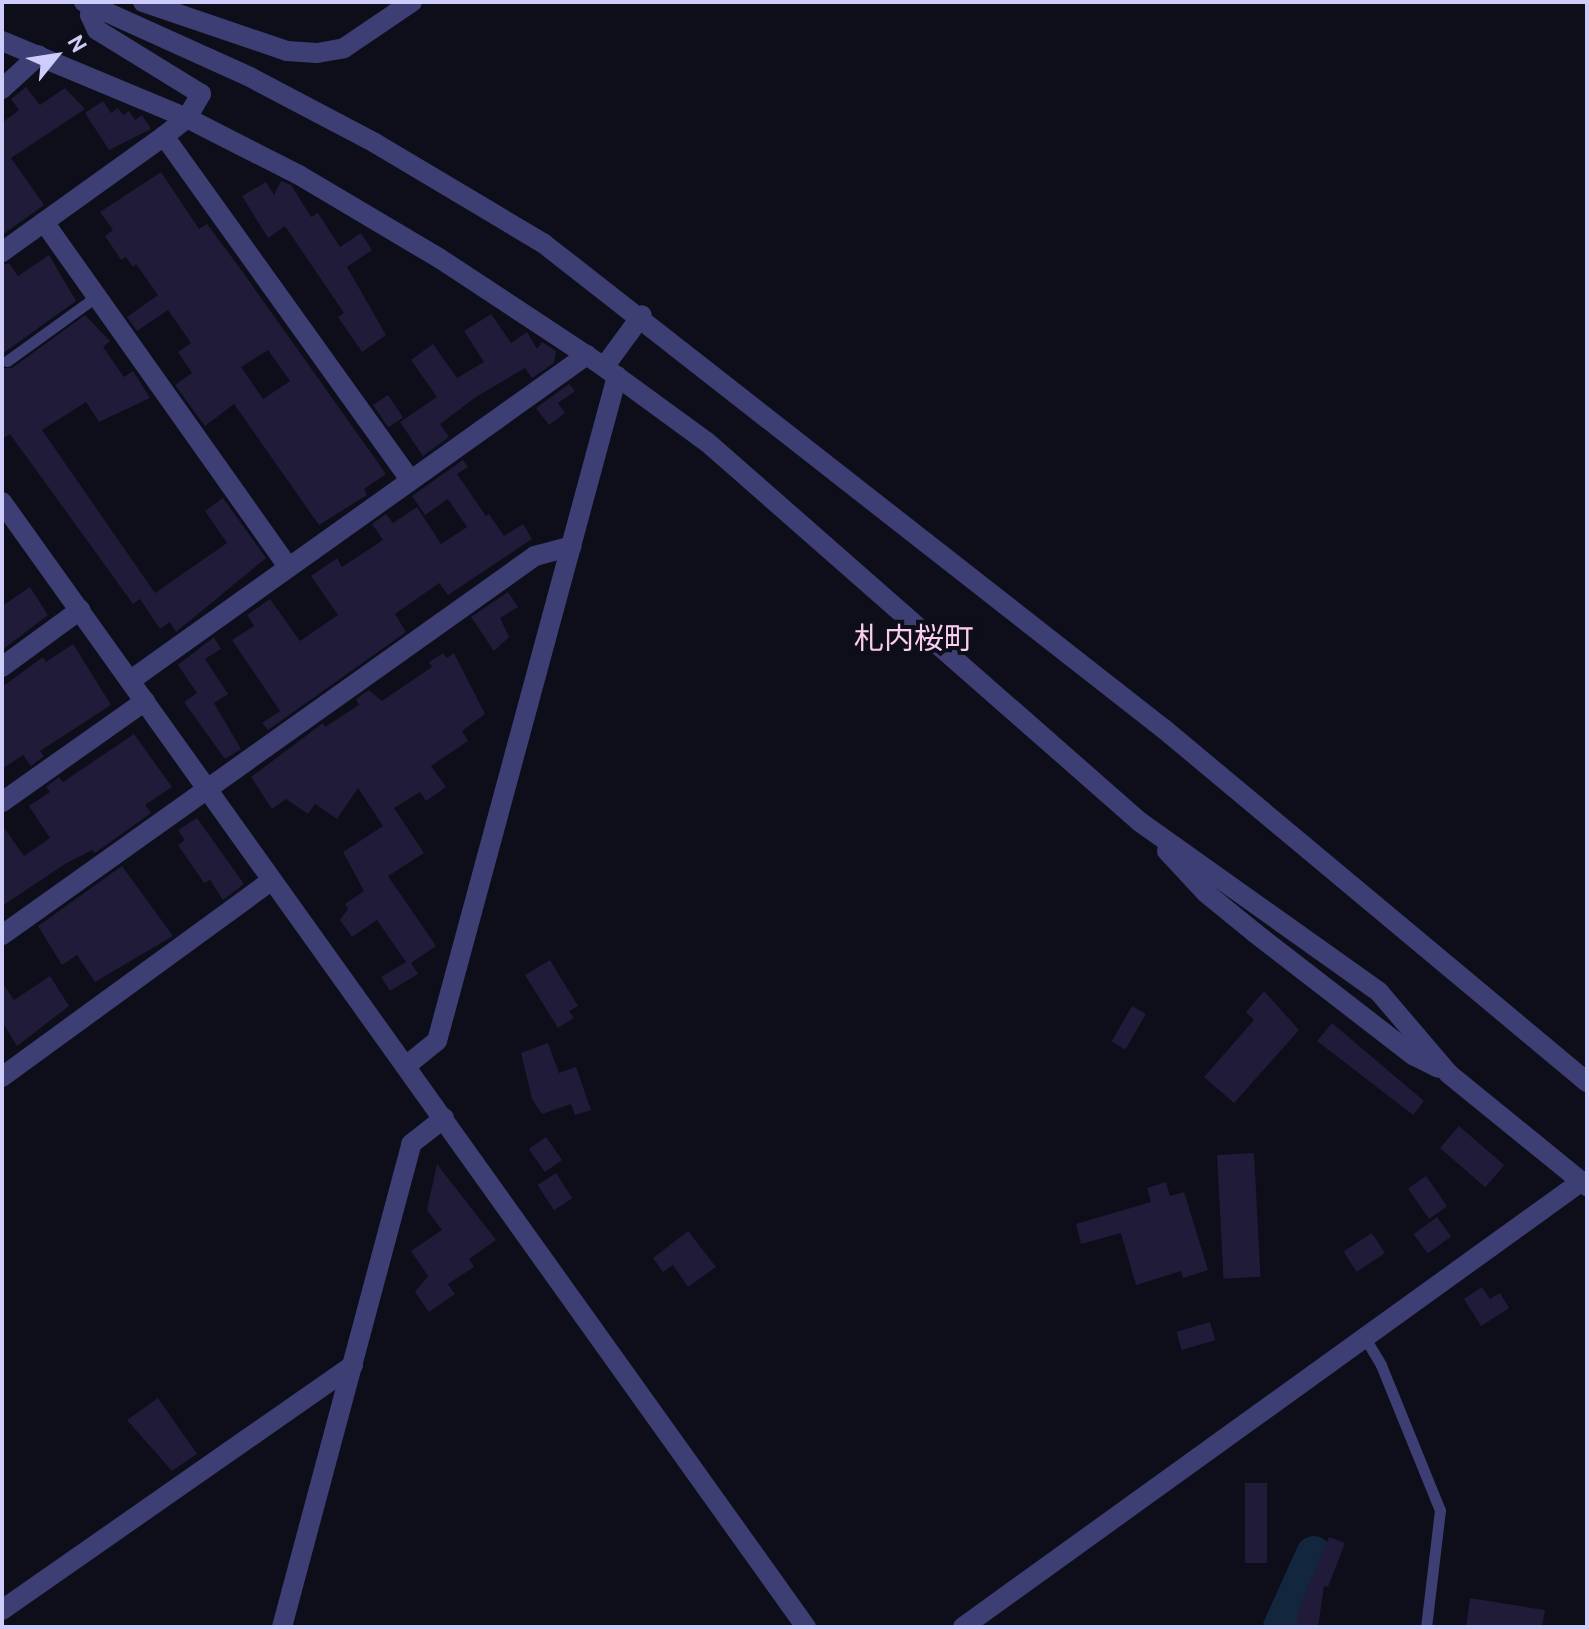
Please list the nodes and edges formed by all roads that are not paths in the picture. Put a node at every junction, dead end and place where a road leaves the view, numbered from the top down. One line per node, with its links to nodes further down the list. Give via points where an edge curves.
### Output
1 (143, 2): 2 (street, via 287,51 317,53 344,48)
2 (412, 2)
3 (93, 3): 7 (street, via 90,15 97,30 196,86 201,94); 12 (street, via 375,143 543,243)
4 (2, 41): 5 (street)
5 (39, 55): 6 (street); 7 (street)
6 (2, 89)
7 (187, 118): 8 (street); 13 (street, via 414,243)
8 (164, 136): 9 (street); 16 (street)
9 (44, 222): 10 (street); 11 (street)
10 (2, 252)
11 (97, 296): 14 (lane); 19 (street)
12 (642, 315): 15 (street); 32 (street, via 1164,729)
13 (587, 355): 15 (street); 16 (street)
14 (7, 361)
15 (611, 372): 18 (street); 26 (street, via 707,442)
16 (410, 479): 19 (street)
17 (2, 502): 20 (street)
18 (572, 546): 24 (street, via 535,556); 29 (street, via 437,1041)
19 (288, 567): 22 (street)
20 (80, 610): 21 (street); 22 (street)
21 (2, 667)
22 (131, 680): 23 (street)
23 (145, 701): 24 (street); 25 (street)
24 (208, 788): 27 (street); 28 (street)
25 (2, 802)
26 (1140, 822): 30 (street, via 1206,893 1255,933 1413,1055); 30 (street, via 1379,992)
27 (272, 880): 29 (street); 31 (street)
28 (2, 935)
29 (406, 1066): 33 (street)
30 (1449, 1074): 34 (street)
31 (2, 1077)
32 (1587, 1082)
33 (444, 1118): 36 (street, via 411,1144); 39 (street)
34 (1584, 1184): 35 (street)
35 (1365, 1338): 40 (street); 41 (lane, via 1440,1510)
36 (353, 1365): 37 (street); 38 (street)
37 (2, 1610)
38 (282, 1627)
39 (806, 1627)
40 (963, 1627)
41 (1426, 1627)

